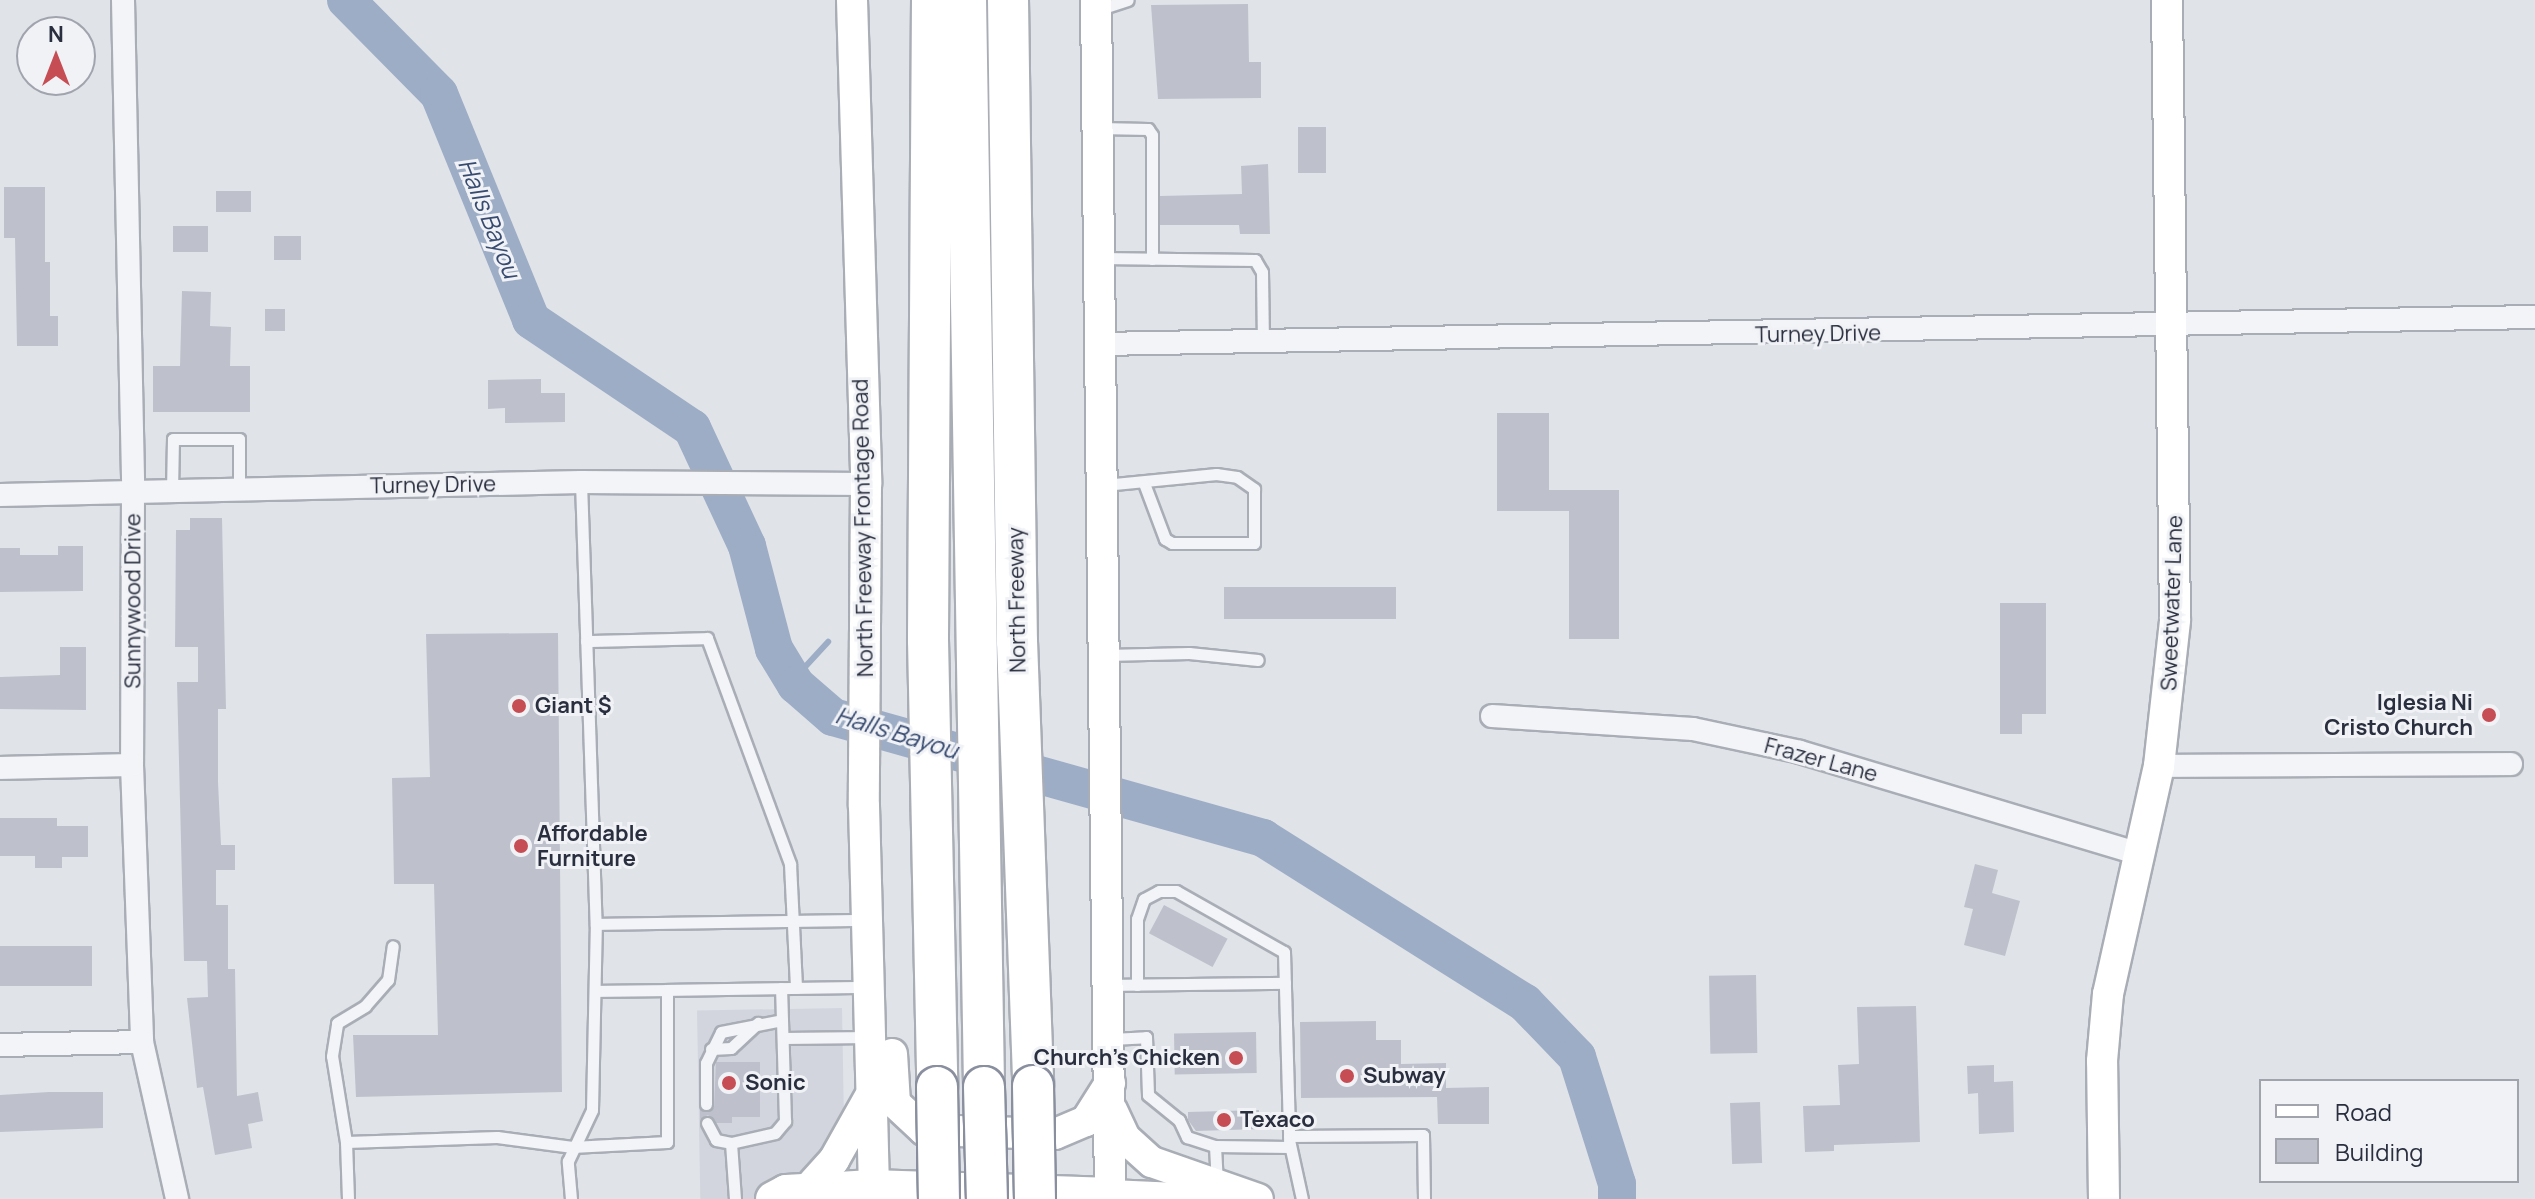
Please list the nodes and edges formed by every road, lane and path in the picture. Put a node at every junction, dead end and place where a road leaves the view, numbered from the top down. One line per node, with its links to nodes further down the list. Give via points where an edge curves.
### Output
1 (123, 0): 22 (street, Sunnywood Drive)
2 (852, 0): 18 (main road, North Freeway Frontage Road)
3 (932, 0): 71 (highway, bridge, via 928,640)
4 (966, 0): 72 (highway, North Freeway, bridge)
5 (1008, 0): 73 (highway, North Freeway, bridge, via 1017,641)
6 (1128, 0): 8 (lane)
7 (2167, 0): 13 (main road, Sweetwater Lane)
8 (1096, 5): 9 (main road)
9 (1098, 128): 10 (main road); 11 (lane, via 1148,129 1152,135)
10 (1099, 258): 11 (lane); 15 (main road)
11 (1152, 259): 14 (lane, via 1255,260 1262,272)
12 (2535, 317): 13 (street, Turney Drive)
13 (2173, 327): 14 (street, Turney Drive); 30 (main road, Sweetwater Lane, via 2175,620)
14 (1263, 343): 15 (street, Turney Drive)
15 (1101, 344): 19 (main road)
16 (581, 482): 18 (street, Turney Drive); 20 (street, Turney Drive); 24 (lane)
17 (1144, 483): 17 (lane, via 1216,474 1237,477 1254,489 1254,543 1172,543 1165,539); 19 (lane)
18 (866, 484): 32 (main road, North Freeway Frontage Road)
19 (1103, 485): 25 (main road)
20 (239, 489): 21 (street, Turney Drive); 21 (lane, via 239,439 173,439)
21 (172, 491): 22 (street, Turney Drive)
22 (133, 492): 23 (street, Turney Drive); 29 (street, Sunnywood Drive)
23 (0, 495)
24 (586, 641): 35 (lane, via 707,638 790,864); 36 (lane)
25 (1106, 655): 26 (lane, via 1189,653); 39 (main road, via 1106,853)
26 (1258, 660)
27 (1492, 716): 33 (street, Frazer Lane, via 1693,729 1800,752)
28 (2511, 764): 30 (street)
29 (132, 765): 31 (street); 50 (street, Sunnywood Drive)
30 (2159, 766): 33 (main road, Sweetwater Lane)
31 (0, 768)
32 (864, 806): 34 (main road, North Freeway Frontage Road); 53 (main road, via 890,937 892,1084 895,1103 907,1119 924,1130 1055,1134 1078,1125)
33 (2141, 854): 77 (main road, Sweetwater Lane, via 2108,994 2102,1061)
34 (869, 920): 35 (lane); 40 (main road, North Freeway Frontage Road)
35 (796, 921): 36 (lane); 42 (lane)
36 (596, 924): 44 (lane)
37 (393, 946): 58 (lane, via 388,980 365,1006 337,1023 332,1056)
38 (1285, 983): 39 (lane); 39 (lane, via 1284,952 1176,891 1159,891 1144,899); 57 (lane)
39 (1123, 985): 49 (main road)
40 (872, 987): 42 (lane); 47 (main road, North Freeway Frontage Road)
41 (781, 988): 42 (lane); 43 (lane); 45 (lane)
42 (796, 988)
43 (667, 990): 44 (lane); 61 (lane, via 667,1142)
44 (595, 991): 61 (lane, via 592,1110)
45 (782, 1020): 46 (lane); 48 (lane)
46 (758, 1023): 52 (lane, via 731,1048); 52 (lane, via 721,1032)
47 (872, 1037): 48 (lane); 54 (main road, North Freeway Frontage Road)
48 (783, 1038): 59 (lane, via 785,1121 775,1133)
49 (1110, 1039): 53 (main road); 60 (lane, via 1146,1037 1148,1095 1179,1120 1187,1137)
50 (142, 1042): 51 (street); 66 (street, Sunnywood Drive)
51 (0, 1045)
52 (711, 1049): 55 (lane)
53 (1111, 1091): 64 (main road, via 1125,1138 1152,1162); 65 (main road)
54 (873, 1093): 62 (main road, via 834,1160); 63 (main road, North Freeway Frontage Road)
55 (706, 1104)
56 (707, 1123): 59 (lane, via 716,1140)
57 (1289, 1141): 60 (lane); 75 (lane); 76 (lane, via 1423,1135)
58 (346, 1142): 61 (lane, via 497,1137); 67 (lane)
59 (731, 1143): 69 (lane)
60 (1215, 1146): 64 (lane)
61 (572, 1147): 68 (lane)
62 (806, 1191): 63 (main road); 70 (main road)
63 (874, 1193): 65 (main road)
64 (1212, 1193): 65 (main road); 74 (main road)
65 (1110, 1197)
66 (177, 1199)
67 (348, 1199)
68 (571, 1199)
69 (735, 1199)
70 (773, 1199)
71 (939, 1199)
72 (987, 1199)
73 (1035, 1199)
74 (1258, 1199)
75 (1302, 1199)
76 (1424, 1199)
77 (2104, 1199)

